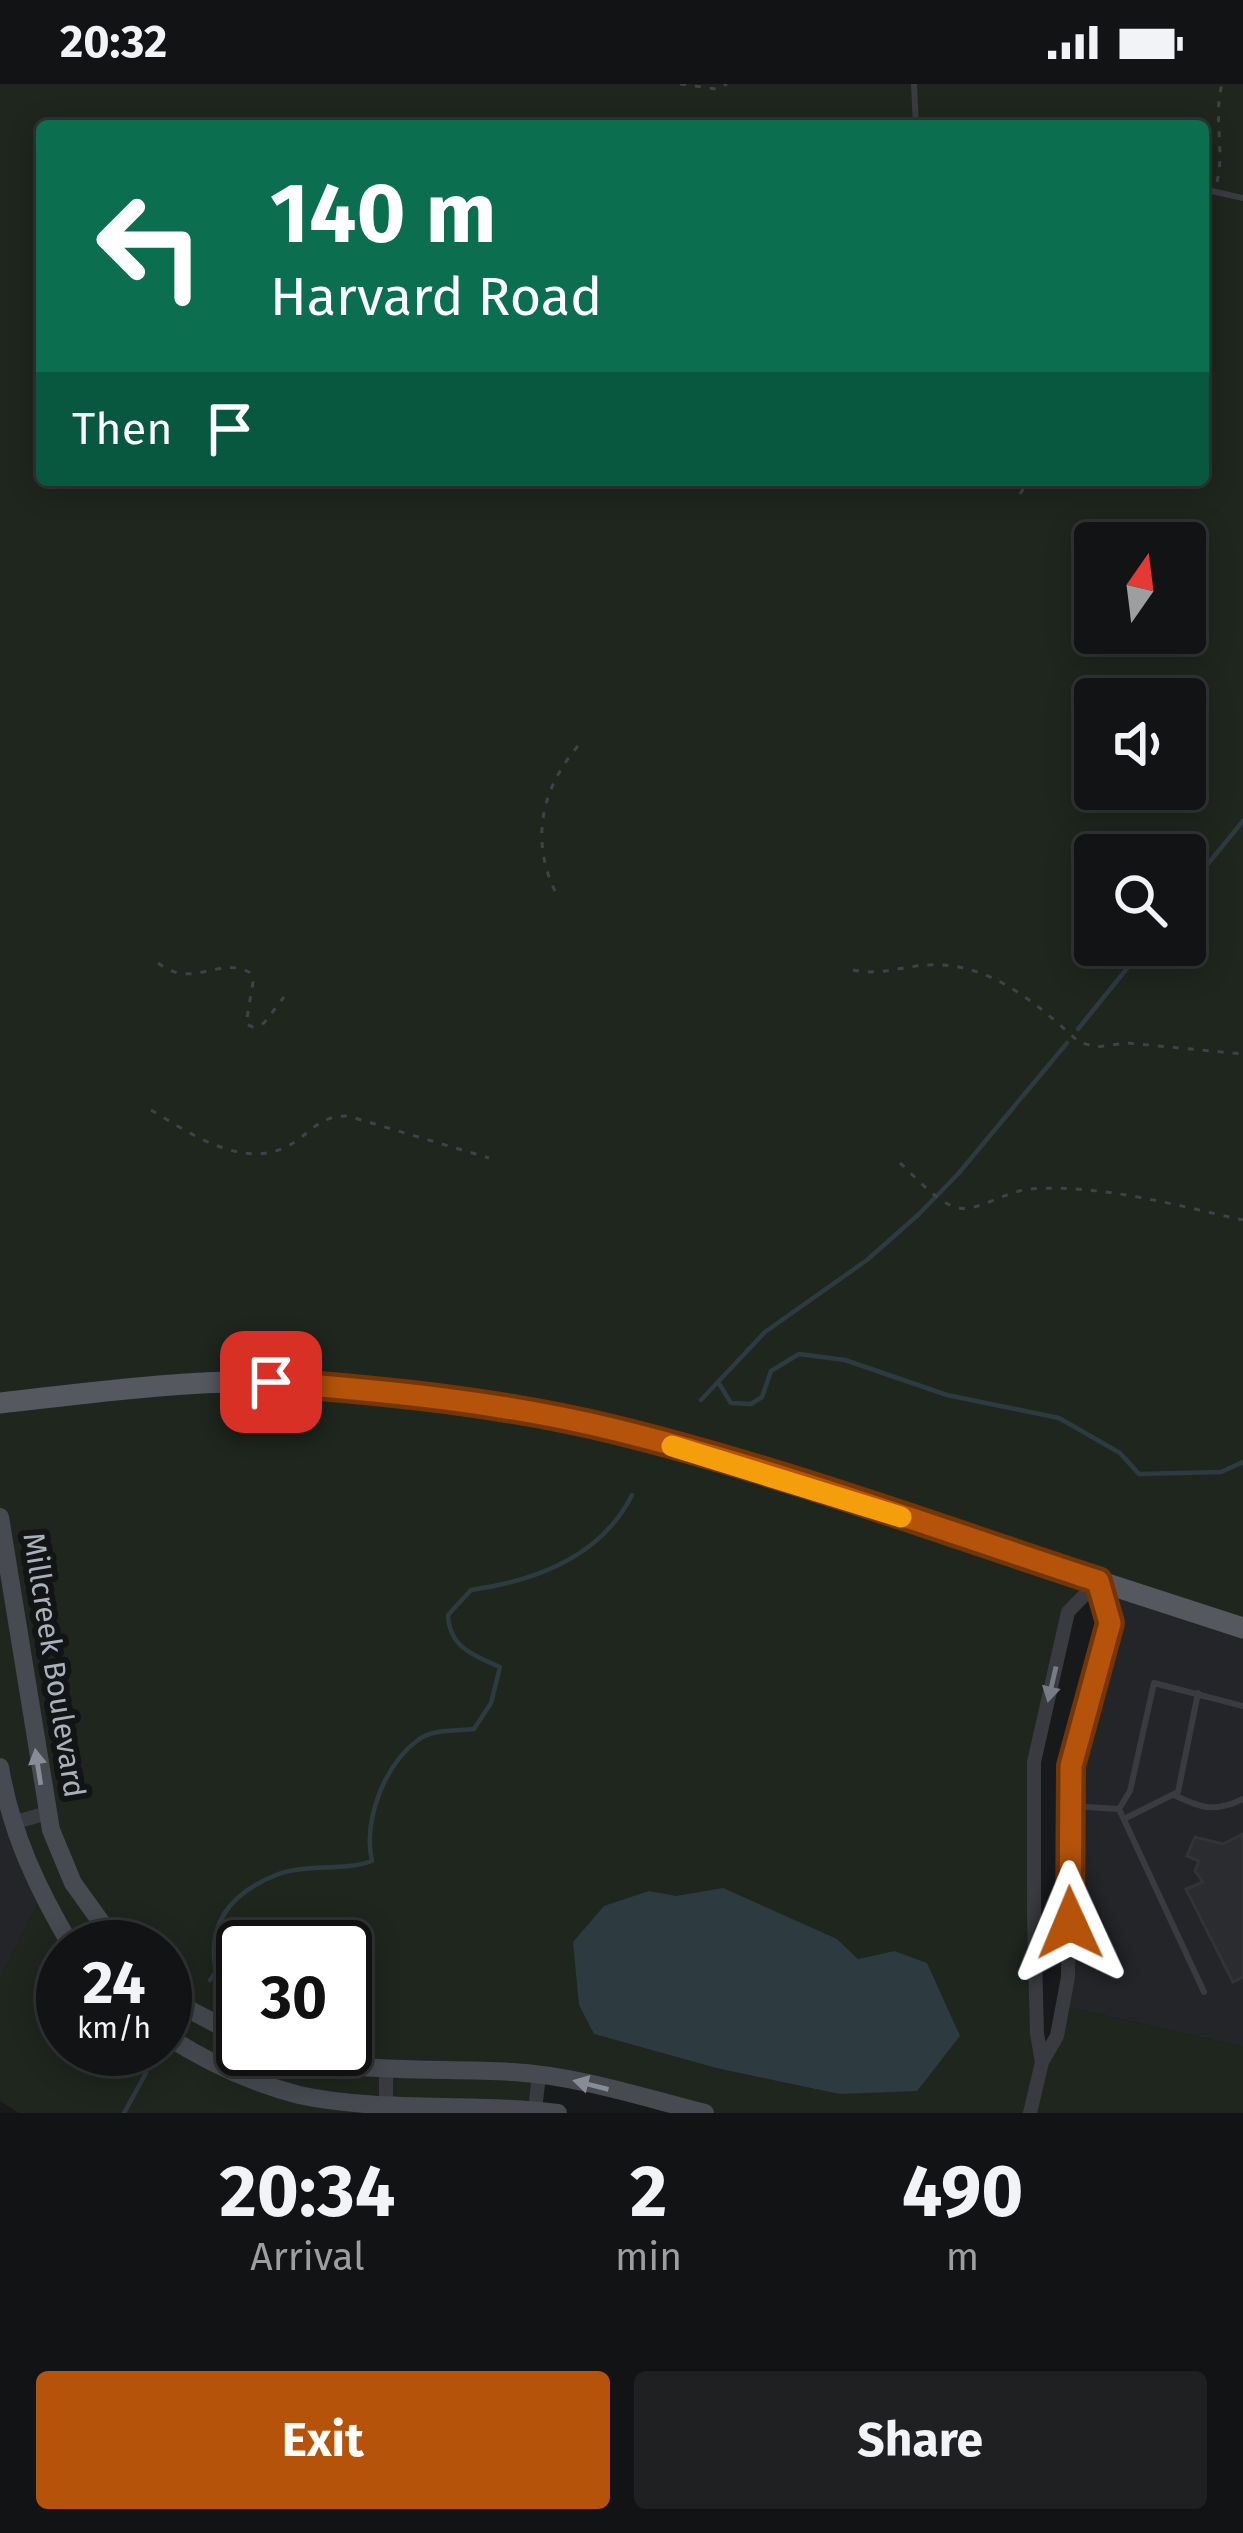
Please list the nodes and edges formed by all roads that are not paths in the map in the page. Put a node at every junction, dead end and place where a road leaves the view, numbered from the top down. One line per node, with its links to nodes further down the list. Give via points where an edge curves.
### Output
1 (914, 84): 2 (lane)
2 (916, 120)
3 (1209, 188): 4 (lane)
4 (1243, 198)
5 (0, 1403): 7 (main road, via 271,1382 456,1398 616,1430)
6 (0, 1517): 17 (street, Millcreek Boulevard, one-way to 6)
7 (1098, 1581): 8 (main road); 14 (street, one-way to 14, via 1068,1612 1034,1762); 15 (street, via 1110,1623 1071,1766)
8 (1243, 1628)
9 (1198, 1693): 10 (lane); 12 (lane); 16 (lane, via 1154,1683)
10 (1243, 1706)
11 (0, 1767): 19 (street)
12 (1174, 1795): 13 (lane, via 1223,1810); 18 (lane)
13 (1243, 1799)
14 (1034, 1806): 15 (street); 24 (street)
15 (1068, 1806): 16 (lane); 24 (street, via 1068,1977 1057,2036)
16 (1119, 1809): 18 (lane)
17 (47, 1813): 19 (street); 21 (street, Millcreek Boulevard, via 74,1882)
18 (1124, 1819): 22 (lane)
19 (6, 1826): 20 (street)
20 (56, 1920)
21 (100, 1920)
22 (1204, 1992)
23 (192, 2052): 28 (street, via 303,2096)
24 (1042, 2062): 32 (street)
25 (372, 2067): 26 (street)
26 (386, 2068): 27 (street); 28 (street)
27 (539, 2075): 29 (street); 31 (street, one-way to 27)
28 (386, 2104): 29 (street)
29 (535, 2112): 30 (street)
30 (558, 2113)
31 (705, 2113)
32 (1030, 2113)

